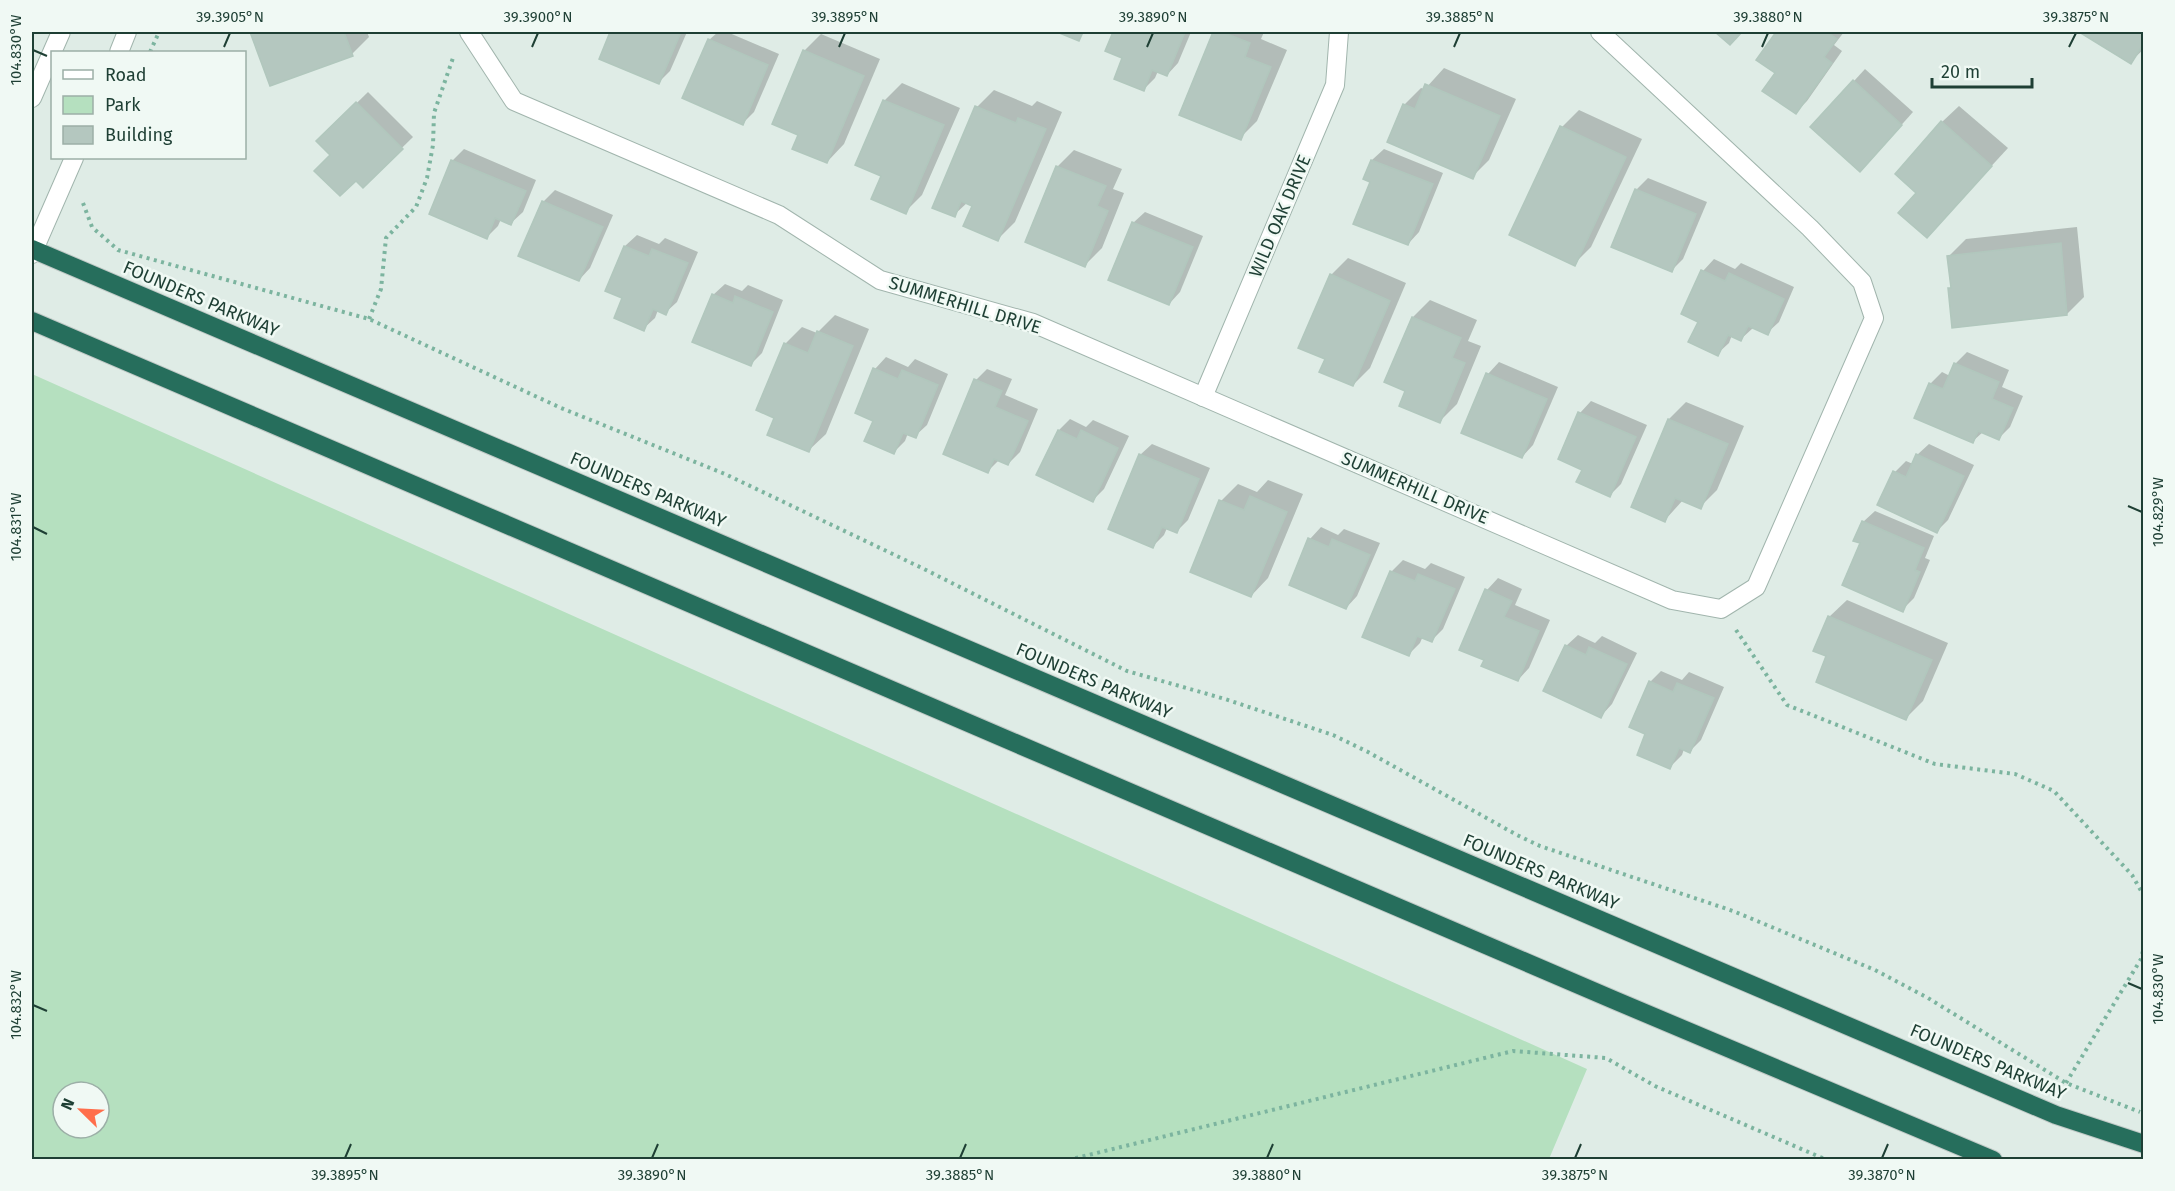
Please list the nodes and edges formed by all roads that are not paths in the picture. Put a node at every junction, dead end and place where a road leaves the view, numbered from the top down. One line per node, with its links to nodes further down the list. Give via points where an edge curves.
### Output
1 (61, 32): 6 (street)
2 (127, 32): 7 (street)
3 (469, 32): 13 (street, SUMMERHILL DRIVE, via 514,101 779,214 880,280 1033,323)
4 (1339, 32): 13 (street, WILD OAK DRIVE, via 1335,85)
5 (1599, 32): 13 (street, SUMMERHILL DRIVE, via 1810,228 1862,282 1874,318 1756,587 1721,609 1672,600)
6 (53, 51)
7 (118, 51)
8 (51, 55): 9 (street)
9 (32, 99)
10 (74, 159): 11 (street)
11 (32, 251): 14 (highway, FOUNDERS PARKWAY, via 2056,1115)
12 (32, 321): 15 (highway)
13 (1203, 397)
14 (2144, 1144)
15 (1993, 1160)

